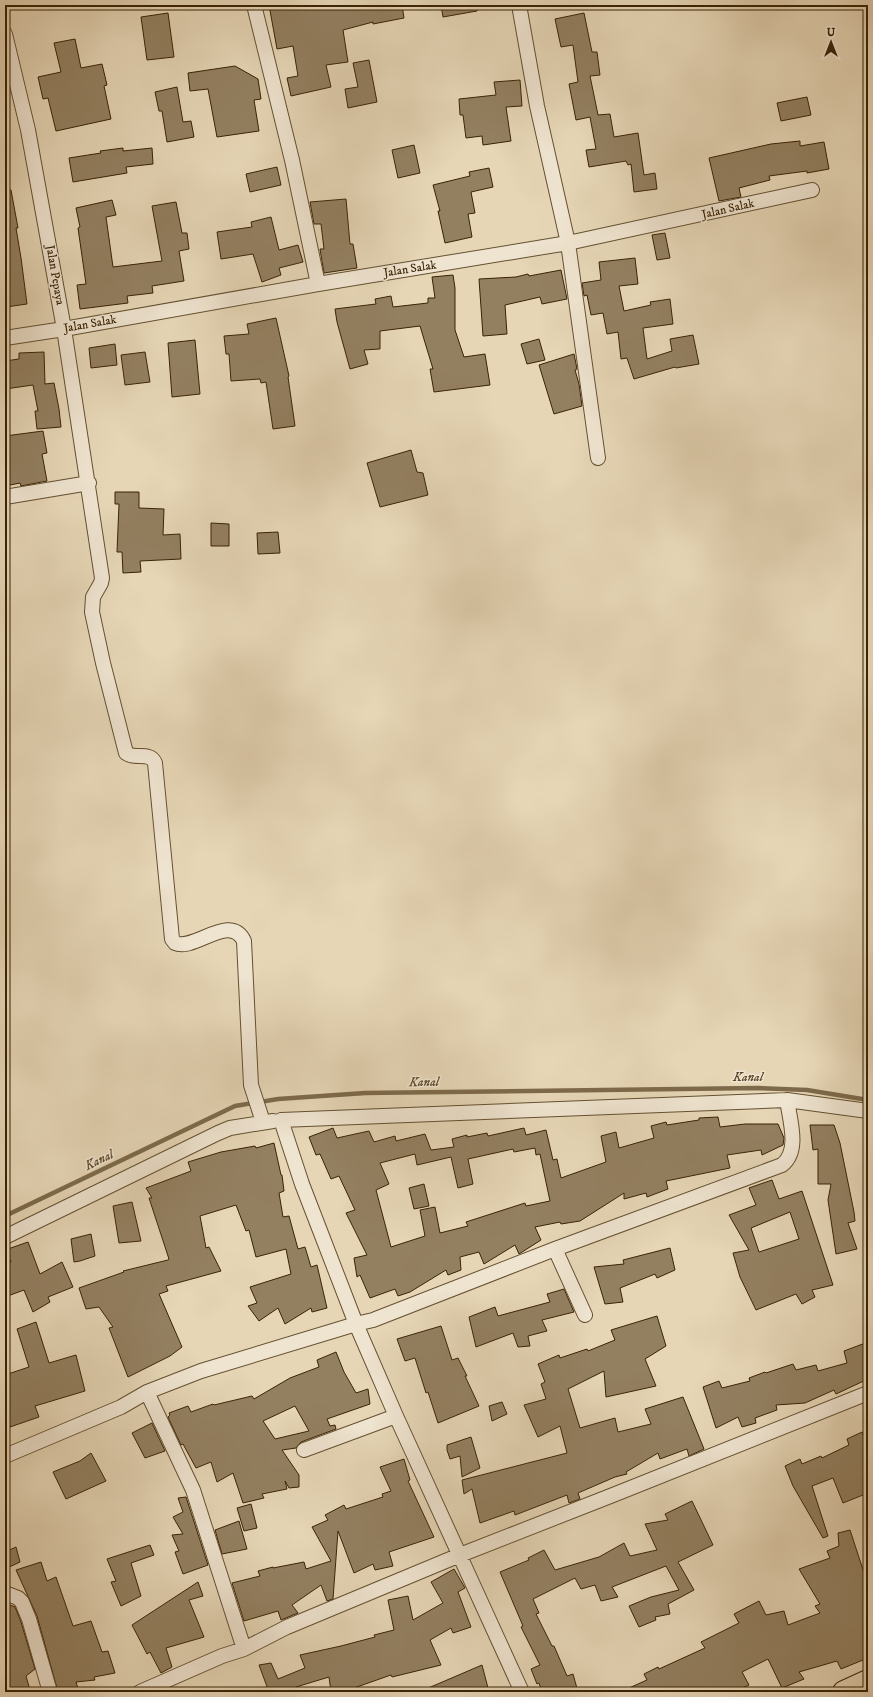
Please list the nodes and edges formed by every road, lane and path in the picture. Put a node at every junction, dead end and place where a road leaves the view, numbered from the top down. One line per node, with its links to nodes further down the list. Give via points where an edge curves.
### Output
1 (254, 5): 6 (street, via 292,160)
2 (519, 5): 5 (street, via 537,106)
3 (5, 34): 7 (street, Jalan Pepaya, via 28,130)
4 (812, 190): 5 (street, Jalan Salak)
5 (568, 243): 6 (street, Jalan Salak); 9 (street)
6 (318, 284): 7 (street, Jalan Salak)
7 (64, 329): 8 (street, Jalan Salak); 10 (street, Jalan Pepaya)
8 (5, 338)
9 (598, 458)
10 (89, 483): 11 (street); 14 (street, Jalan Pepaya, via 102,578 93,597 92,612 124,749 128,755 148,756 154,759 155,763 172,938 175,943 182,944 226,930 236,931 244,940 251,1084)
11 (5, 497)
12 (787, 1100): 13 (street); 15 (street); 17 (street, via 793,1147 788,1161 782,1165)
13 (868, 1111)
14 (262, 1119): 15 (street); 16 (street, via 218,1132)
15 (281, 1120): 19 (street, via 302,1184)
16 (5, 1237)
17 (555, 1249): 18 (street); 19 (street, via 374,1320)
18 (585, 1315)
19 (356, 1324): 20 (street, via 201,1370); 22 (street)
20 (147, 1392): 24 (street, via 121,1407); 27 (street, via 193,1490)
21 (868, 1393): 25 (street)
22 (396, 1416): 23 (street); 25 (street)
23 (304, 1450)
24 (5, 1456)
25 (460, 1555): 27 (street, via 287,1627); 31 (street)
26 (5, 1593): 29 (street, via 22,1602)
27 (244, 1649): 30 (street)
28 (868, 1681): 32 (highway)
29 (50, 1692)
30 (140, 1692)
31 (522, 1692)
32 (844, 1692)

